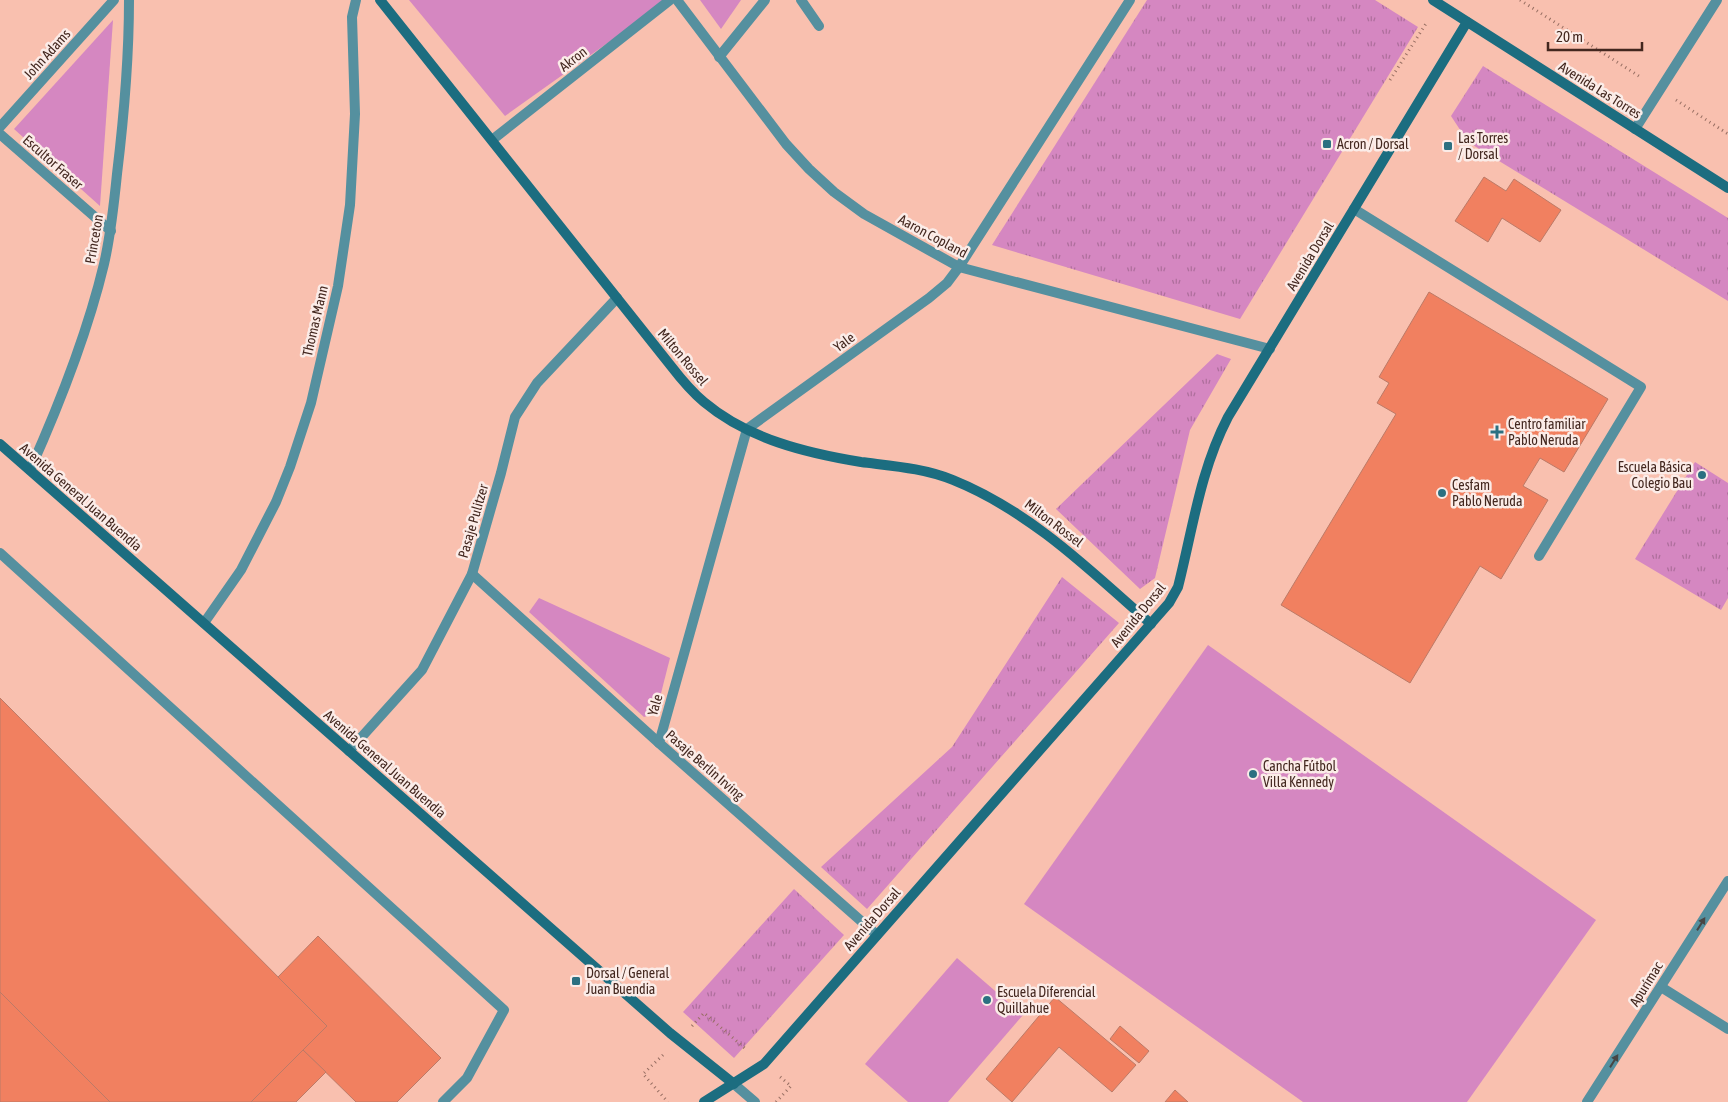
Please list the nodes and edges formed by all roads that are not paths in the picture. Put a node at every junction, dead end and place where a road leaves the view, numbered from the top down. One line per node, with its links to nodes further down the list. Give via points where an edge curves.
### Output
1 (114, 0): 15 (street, John Adams)
2 (129, 0): 21 (street, Princeton)
3 (356, 0): 31 (street, Thomas Mann, via 352,30 356,114 348,221 338,286 311,403 276,502 241,570)
4 (380, 0): 18 (street, Milton Rossel)
5 (670, 0): 18 (street, Akron)
6 (677, 0): 14 (street)
7 (765, 0): 14 (street)
8 (801, 0): 13 (street)
9 (1130, 0): 22 (street, Yale)
10 (1717, 0): 16 (street)
11 (1436, 2): 12 (street, Avenida Las Torres)
12 (1467, 22): 16 (street, Avenida Las Torres); 20 (street, Avenida Dorsal)
13 (819, 26)
14 (719, 57): 22 (street, Aaron Copland, via 786,144 834,192 864,214)
15 (0, 127)
16 (1635, 129): 19 (street, Avenida Las Torres)
17 (0, 134): 21 (street, Escultor Fraser)
18 (492, 140): 23 (street, Milton Rossel)
19 (1728, 188)
20 (1354, 209): 24 (street, Avenida Dorsal); 29 (street, via 1641,387)
21 (111, 231): 27 (street, Princeton, via 79,347)
22 (959, 267): 24 (street, Aaron Copland); 25 (street, Yale, via 947,283 929,298)
23 (617, 298): 25 (street, Milton Rossel, via 686,386 724,417); 30 (street, Pasaje Pulitzer, via 537,383 515,417)
24 (1270, 349): 32 (street, Avenida Dorsal, via 1215,442 1205,471 1178,587)
25 (747, 429): 32 (street, Milton Rossel, via 806,451 921,470 980,492 1012,509 1063,547); 33 (street, Yale)
26 (0, 444): 27 (street, Avenida General Juan Buendía)
27 (30, 470): 31 (street, Avenida General Juan Buendía)
28 (0, 553): 40 (street, via 504,1010 467,1078)
29 (1539, 556)
30 (472, 574): 33 (street, Pasaje Berlín Irving); 34 (street, Pasaje Pulitzer, via 422,670)
31 (204, 623): 34 (street, Avenida General Juan Buendía)
32 (1151, 624): 36 (street, Avenida Dorsal)
33 (659, 742): 36 (street, Pasaje Berlín Irving)
34 (349, 751): 39 (street, Avenida General Juan Buendía, via 670,1033)
35 (1728, 881): 37 (street, Apurímac, one-way to 35)
36 (877, 935): 39 (street, Avenida Dorsal, via 764,1064)
37 (1661, 986): 38 (street); 43 (street, Apurímac, one-way to 37)
38 (1728, 1029)
39 (734, 1084): 41 (street, Avenida Dorsal); 42 (street, Avenida General Juan Buendía)
40 (443, 1102)
41 (704, 1102)
42 (755, 1102)
43 (1587, 1102)

